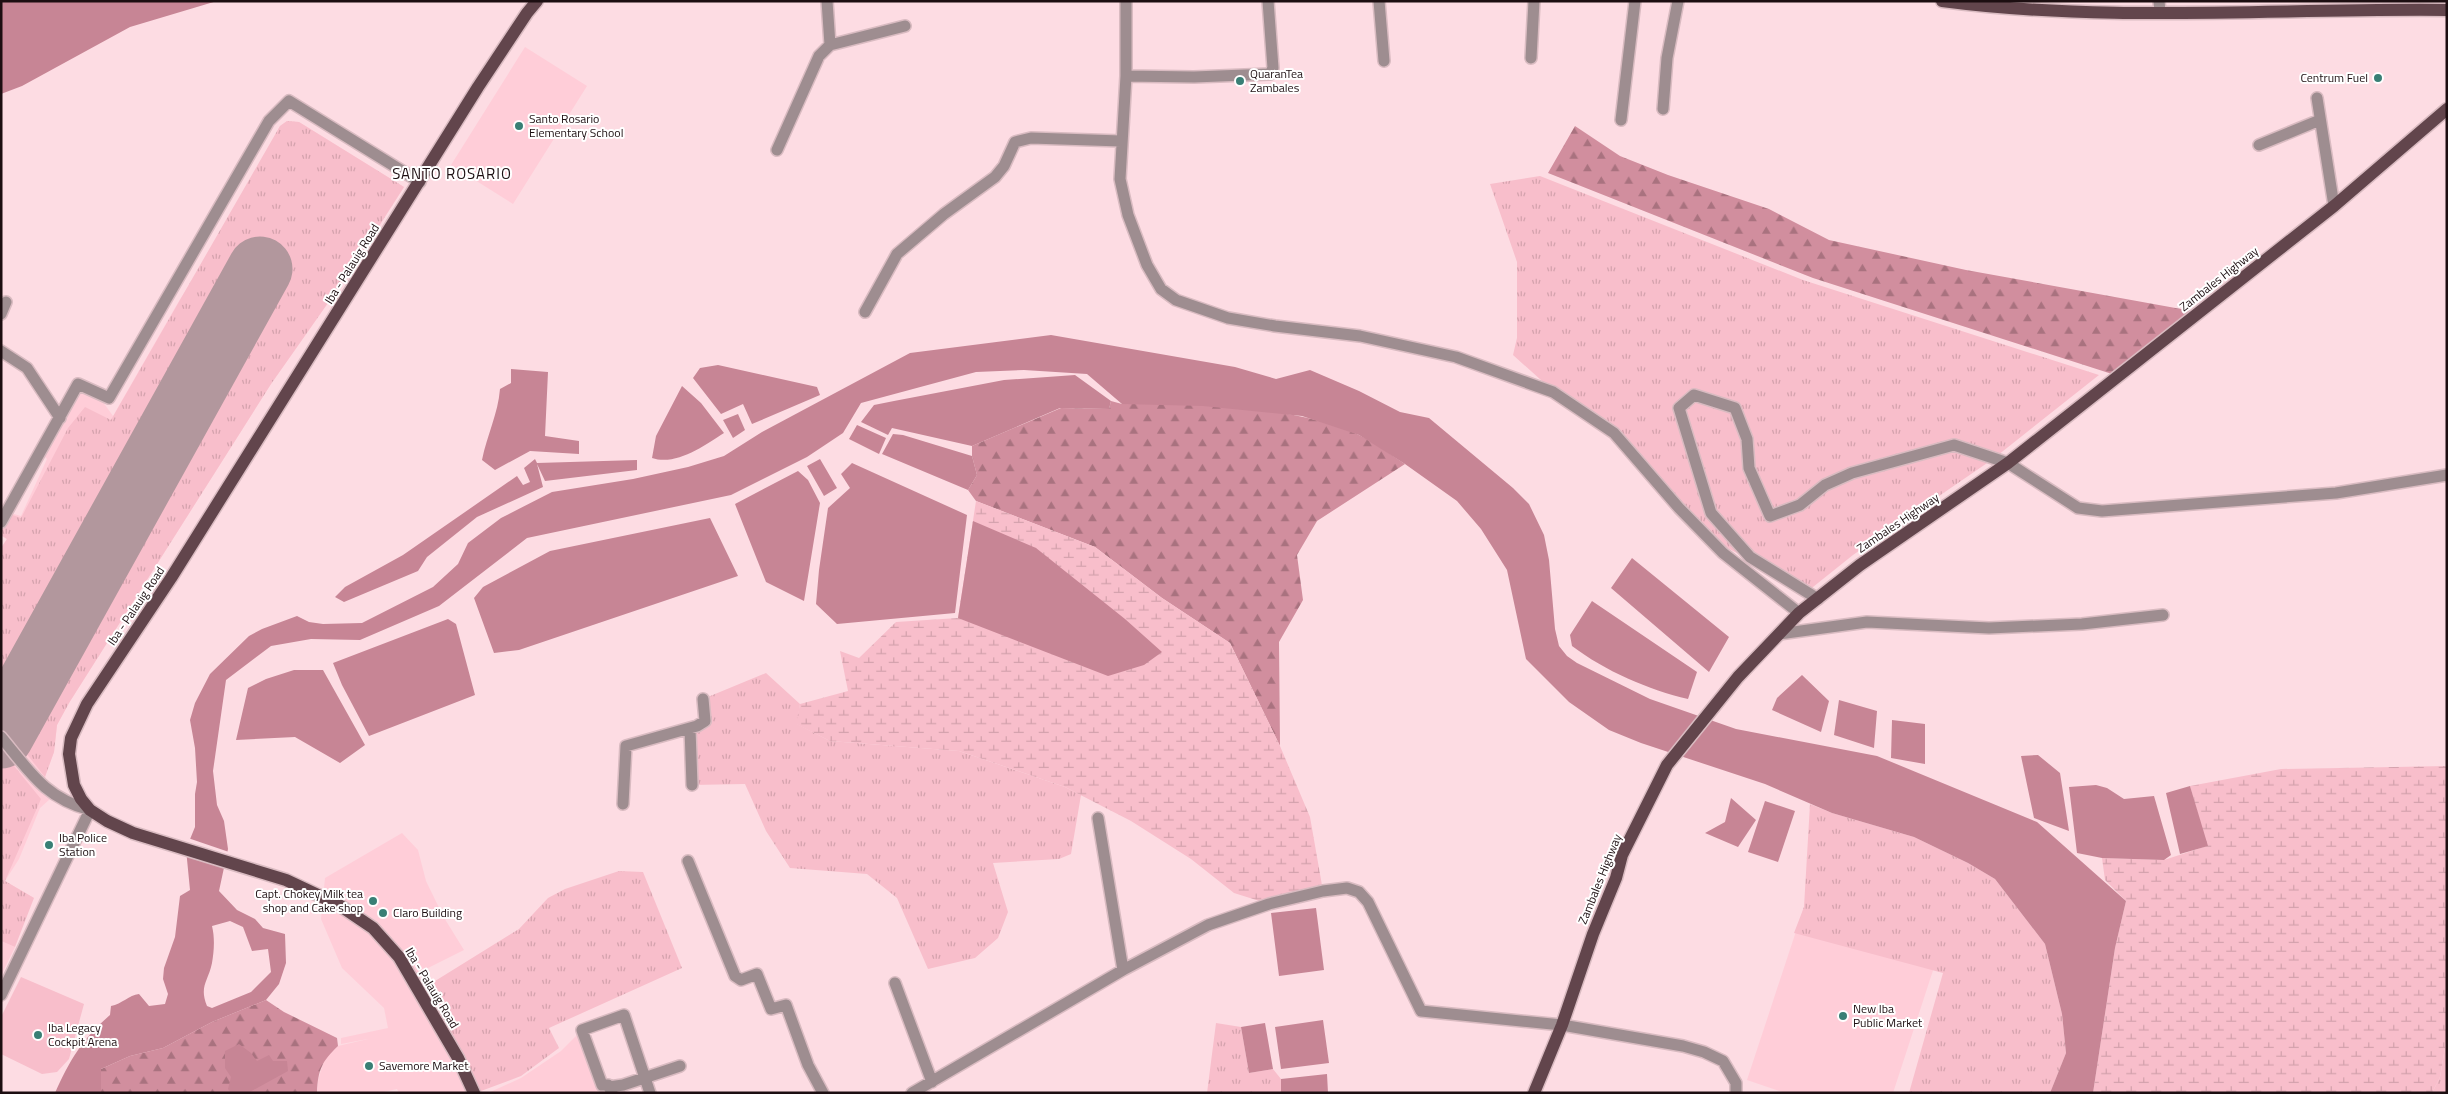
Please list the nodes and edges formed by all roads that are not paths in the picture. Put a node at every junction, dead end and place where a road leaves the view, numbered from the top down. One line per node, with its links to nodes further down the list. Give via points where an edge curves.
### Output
1 (538, 1): 26 (main road, Iba - Palauig Road, via 478,87)
2 (828, 1): 14 (street)
3 (1126, 1): 17 (street)
4 (1268, 1): 17 (street, via 1273,68 1270,74)
5 (1379, 1): 16 (street)
6 (1534, 1): 15 (street)
7 (1635, 1): 21 (street)
8 (1678, 1): 19 (street, via 1667,58)
9 (1942, 1): 11 (main road, via 2000,9 2070,13)
10 (2360, 6): 11 (main road); 12 (main road)
11 (2160, 7)
12 (2447, 10)
13 (904, 26): 14 (street)
14 (830, 45): 25 (street, via 819,56)
15 (1531, 58)
16 (1384, 61)
17 (1126, 76): 23 (street)
18 (2317, 98): 22 (street)
19 (1663, 109)
20 (2447, 109): 27 (main road, Zambales Highway)
21 (1621, 120)
22 (2320, 120): 24 (street); 27 (street)
23 (1121, 141): 29 (street, via 1030,138 1015,142 995,177 897,254); 37 (street, via 1120,179 1128,215 1156,281 1176,300 1228,318 1360,336 1456,357 1553,392 1614,432 1679,508 1723,553)
24 (2259, 145)
25 (777, 150)
26 (420, 182): 32 (street, via 289,101 269,122 109,398 78,384); 45 (main road, Iba - Palauig Road, via 171,578 83,711 71,738 70,763 74,785)
27 (2334, 206): 33 (main road, Zambales Highway)
28 (6, 302): 30 (street)
29 (865, 312)
30 (1, 314)
31 (1, 352): 32 (street, via 27,368)
32 (60, 418): 35 (street)
33 (2008, 463): 34 (street, via 2078,508 2102,511 2336,493); 36 (main road, Zambales Highway, via 1860,565); 36 (street, via 1954,445 1852,472 1825,485 1800,505 1770,516 1750,468 1747,439 1735,408 1694,395 1678,408 1711,513 1750,557)
34 (2447, 475)
35 (1, 522)
36 (1818, 599): 37 (main road, Zambales Highway)
37 (1799, 613): 39 (main road, Zambales Highway)
38 (2164, 615): 39 (street, via 2082,624 1989,628 1867,622)
39 (1778, 634): 51 (main road, Zambales Highway, via 1706,714 1670,760 1622,855)
40 (703, 699): 41 (street, via 705,720)
41 (690, 728): 43 (street); 44 (street, via 626,746)
42 (1, 738): 45 (street, via 52,794)
43 (692, 785)
44 (623, 804)
45 (90, 810): 50 (street); 56 (main road, Iba - Palauig Road, via 133,833 228,860 313,892 373,928 399,957 458,1058)
46 (1098, 818): 48 (street)
47 (688, 861): 58 (street, via 735,976 741,980 757,974 771,1009 786,1005)
48 (1123, 970): 51 (street, via 1208,925 1269,904 1347,888 1359,892 1368,902 1421,1011); 54 (street)
49 (895, 983): 54 (street)
50 (1, 995)
51 (1562, 1025): 60 (main road, Zambales Highway); 61 (street, via 1704,1052 1723,1061 1736,1082)
52 (680, 1066): 53 (street)
53 (644, 1078): 55 (street); 55 (street, via 627,1019 624,1015 618,1016 582,1030 602,1085); 57 (street)
54 (932, 1082): 59 (street)
55 (610, 1090)
56 (474, 1093)
57 (650, 1093)
58 (822, 1093)
59 (912, 1093)
60 (1534, 1093)
61 (1736, 1093)

